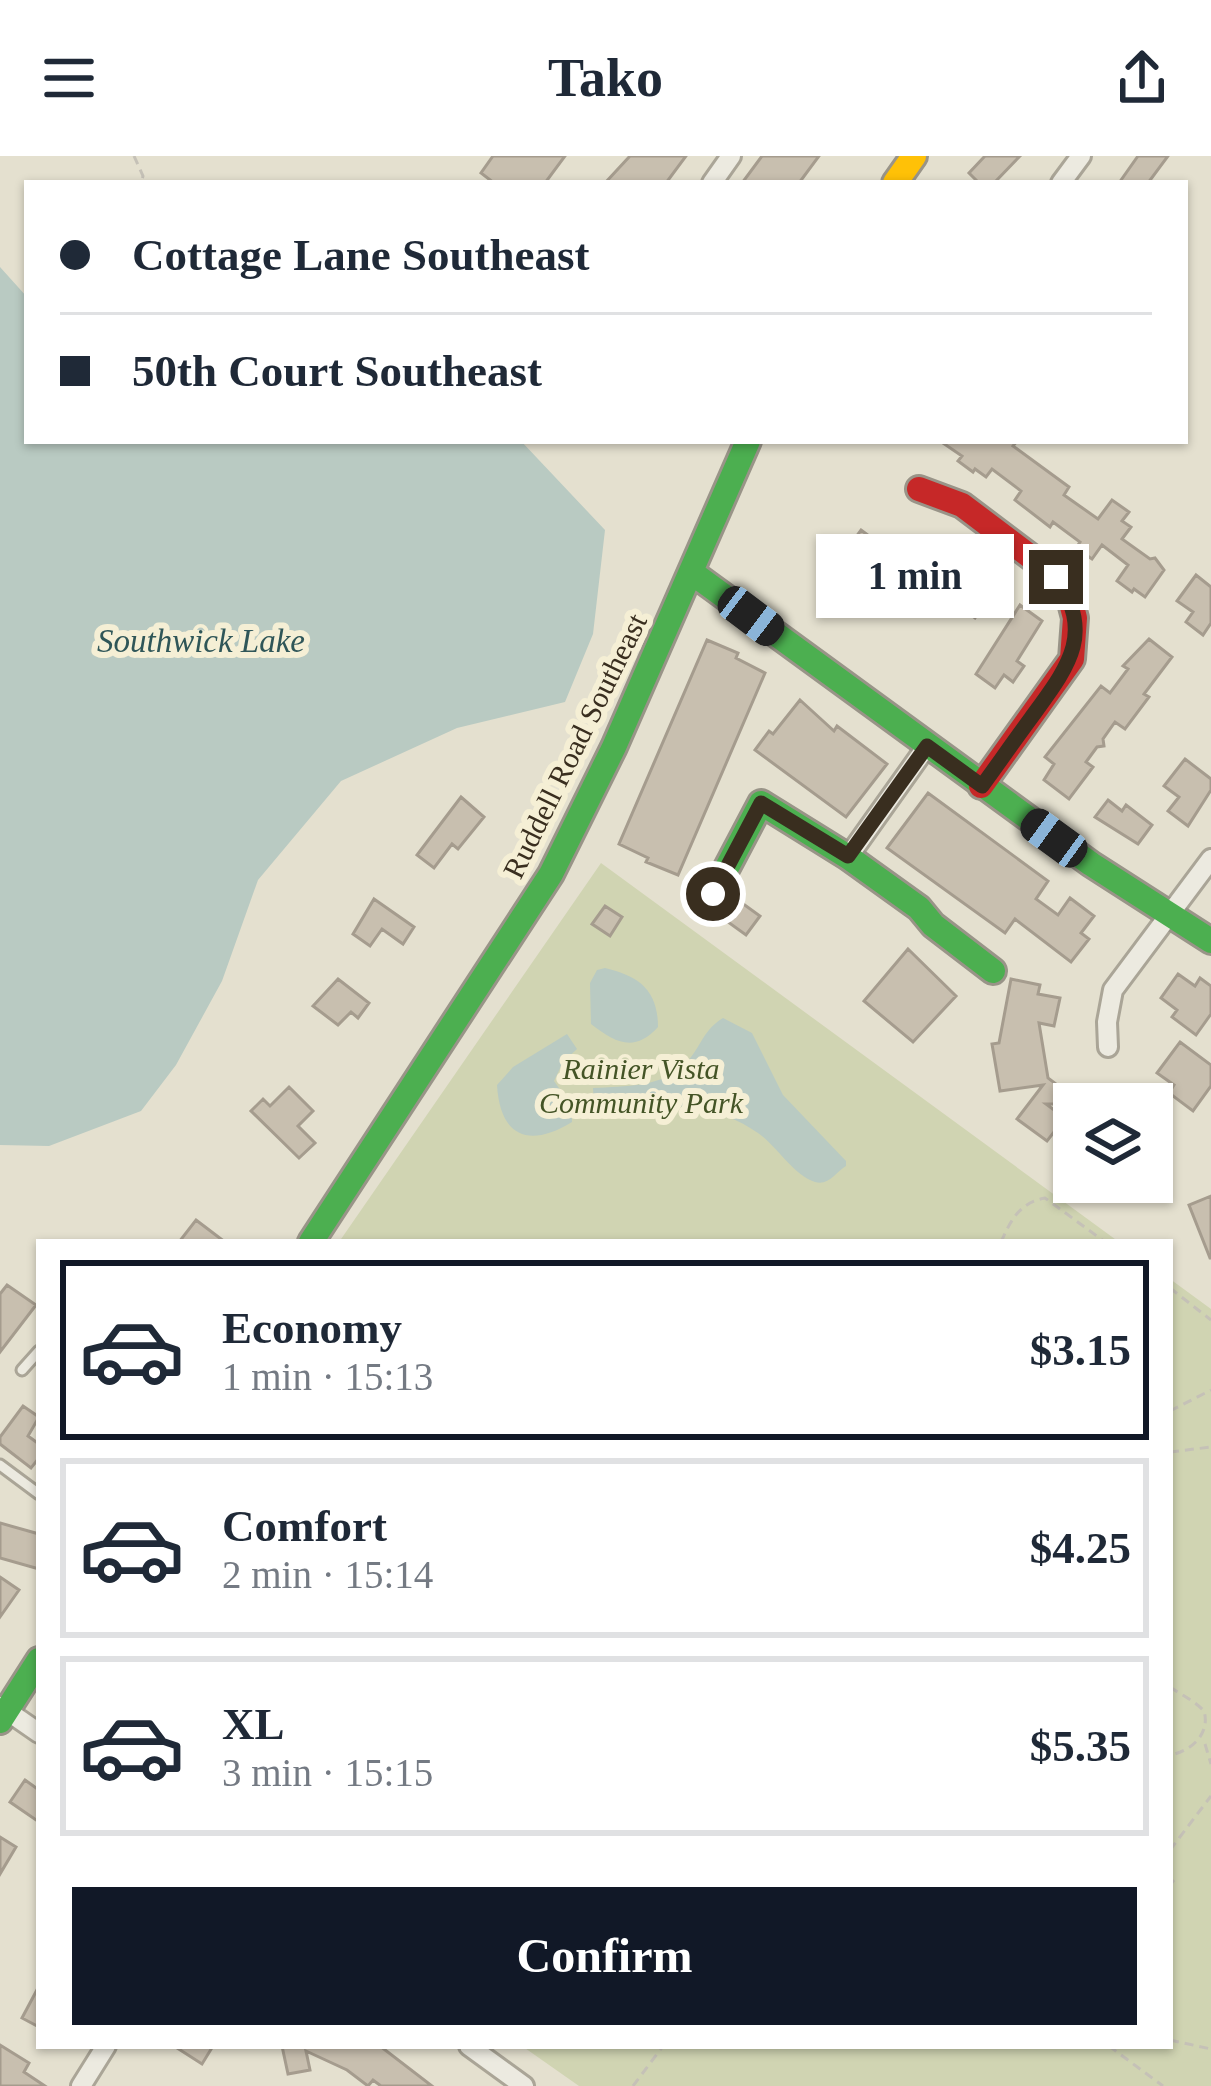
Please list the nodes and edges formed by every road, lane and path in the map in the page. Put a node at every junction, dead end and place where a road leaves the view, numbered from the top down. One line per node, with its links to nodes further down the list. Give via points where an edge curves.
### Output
1 (747, 444): 3 (street, Ruddell Road Southeast)
2 (919, 489): 5 (street, via 962,505 1056,577 1075,617 1072,658)
3 (691, 572): 4 (street); 13 (street, Ruddell Road Southeast, via 551,874)
4 (927, 746): 5 (street); 6 (street)
5 (982, 786): 9 (street)
6 (848, 856): 8 (street, via 761,803); 11 (street)
7 (1211, 859): 9 (street)
8 (713, 894)
9 (1172, 913): 10 (street); 12 (street, via 1113,990)
10 (1211, 941)
11 (993, 971)
12 (1108, 1047)
13 (313, 1239)
14 (1003, 1239): 15 (path, via 1017,1211 1045,1198)
15 (1101, 1239)
16 (1173, 1290): 17 (path)
17 (1211, 1320)
18 (36, 1354): 19 (lane)
19 (22, 1370)
20 (1211, 1390): 21 (path)
21 (1173, 1409)
22 (1211, 1447): 23 (path)
23 (1173, 1452)
24 (0, 1466): 25 (lane)
25 (36, 1492)
26 (36, 1664): 28 (street)
27 (1173, 1689): 30 (path, via 1206,1712)
28 (2, 1712): 29 (street)
29 (36, 1731)
30 (1205, 1742): 31 (path); 32 (path)
31 (1173, 1754)
32 (1211, 1764)
33 (1211, 1796): 34 (path)
34 (1173, 1846)
35 (1173, 2041): 40 (path)
36 (104, 2049): 41 (street)
37 (473, 2049): 42 (street)
38 (661, 2049): 43 (path)
39 (1113, 2049): 44 (path)
40 (1211, 2049)
41 (81, 2086)
42 (524, 2086)
43 (633, 2086)
44 (1163, 2086)

